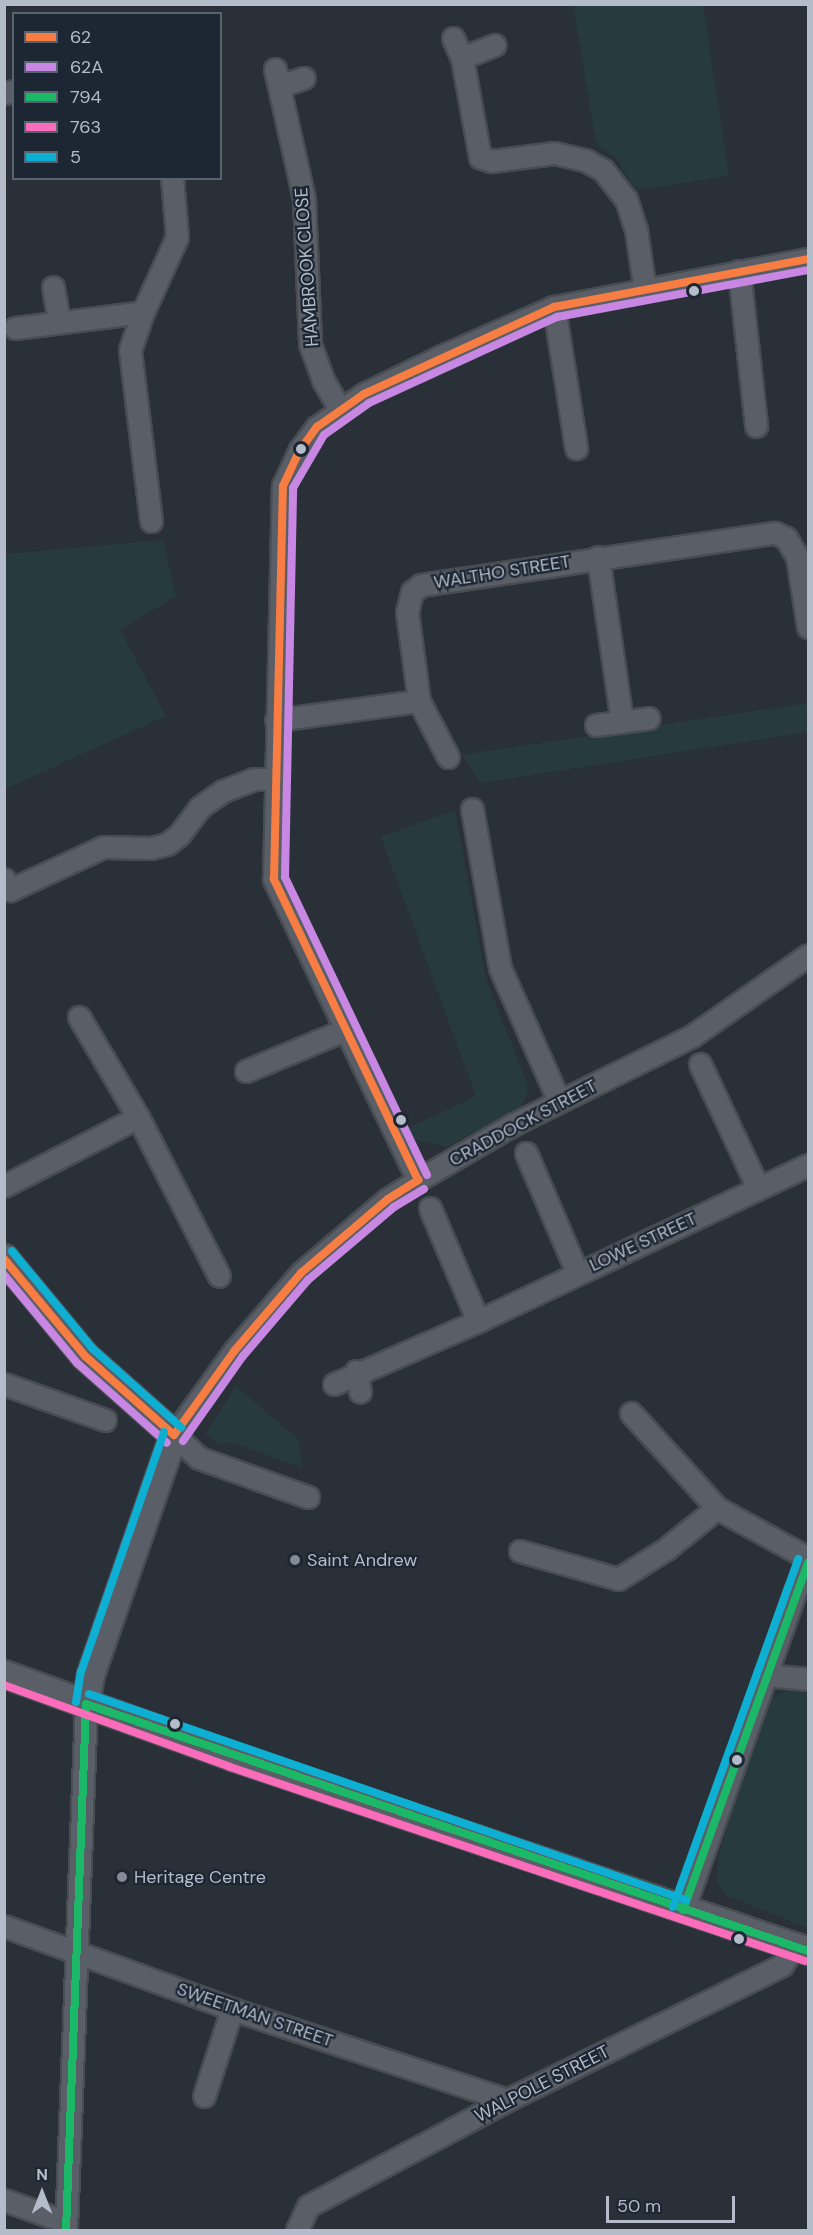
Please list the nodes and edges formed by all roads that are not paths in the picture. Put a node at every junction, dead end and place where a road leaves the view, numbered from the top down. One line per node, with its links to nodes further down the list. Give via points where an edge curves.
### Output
1 (453, 38): 3 (street)
2 (495, 45): 3 (street)
3 (462, 58): 9 (street, via 480,157 491,160 554,153 585,160 603,170 626,199 636,230)
4 (304, 78): 14 (street, HAMBROOK CLOSE, via 277,77 304,199 310,344 323,380)
5 (172, 180): 11 (street, via 177,237)
6 (808, 259): 7 (street)
7 (738, 271): 9 (street); 15 (street)
8 (53, 287): 12 (street)
9 (645, 290): 10 (street)
10 (554, 307): 14 (street, via 442,356); 16 (street)
11 (143, 312): 12 (street); 17 (street, via 130,350)
12 (59, 321): 13 (street)
13 (15, 328)
14 (340, 409): 22 (street, via 318,427 300,450 283,486)
15 (756, 426)
16 (576, 448)
17 (151, 521)
18 (598, 557): 19 (street, WALTHO STREET, via 775,533 786,538 797,556); 20 (street, WALTHO STREET, via 431,582 412,592 407,612); 23 (street)
19 (808, 627)
20 (419, 701): 22 (street); 25 (street, WALTHO STREET)
21 (649, 718): 23 (street)
22 (276, 720): 26 (street)
23 (622, 721): 24 (street)
24 (596, 725)
25 (448, 757)
26 (274, 779): 28 (street, via 240,782 216,795 167,844 151,848 103,847 10,890); 31 (street, via 274,879)
27 (472, 809): 34 (street, via 500,969)
28 (4, 879)
29 (808, 955): 34 (street, CRADDOCK STREET, via 692,1036)
30 (79, 1017): 35 (street)
31 (347, 1029): 33 (street); 38 (street)
32 (700, 1064): 40 (street)
33 (246, 1071)
34 (559, 1101): 38 (street, CRADDOCK STREET)
35 (138, 1117): 39 (street); 44 (street)
36 (526, 1153): 43 (street)
37 (808, 1165): 40 (street, LOWE STREET)
38 (418, 1180): 52 (street, CRADDOCK STREET, via 388,1199 301,1273 235,1350)
39 (4, 1186)
40 (758, 1188): 43 (street, LOWE STREET)
41 (430, 1208): 45 (street)
42 (4, 1258): 52 (street, via 85,1356)
43 (577, 1272): 45 (street, LOWE STREET)
44 (219, 1276)
45 (478, 1321): 46 (street, LOWE STREET)
46 (356, 1371): 48 (street, LOWE STREET); 49 (street)
47 (4, 1384): 51 (street)
48 (334, 1384)
49 (360, 1392)
50 (631, 1413): 54 (street)
51 (105, 1420)
52 (174, 1435): 53 (street, via 199,1458); 61 (street, via 91,1675)
53 (308, 1497)
54 (717, 1508): 55 (street, via 666,1549 618,1579); 56 (street)
55 (520, 1551)
56 (808, 1558)
57 (808, 1563): 59 (street)
58 (4, 1674): 61 (street)
59 (765, 1675): 60 (street); 62 (street)
60 (808, 1679)
61 (86, 1704): 62 (street); 65 (street)
62 (682, 1910): 64 (street)
63 (4, 1926): 65 (street, SWEETMAN STREET)
64 (801, 1948): 68 (street, WALPOLE STREET, via 782,1965)
65 (76, 1950): 66 (street, SWEETMAN STREET); 70 (street)
66 (232, 2009): 67 (street); 68 (street, SWEETMAN STREET)
67 (204, 2096)
68 (507, 2100): 71 (street, WALPOLE STREET, via 308,2206)
69 (4, 2200): 70 (street)
70 (66, 2226)
71 (297, 2230)

